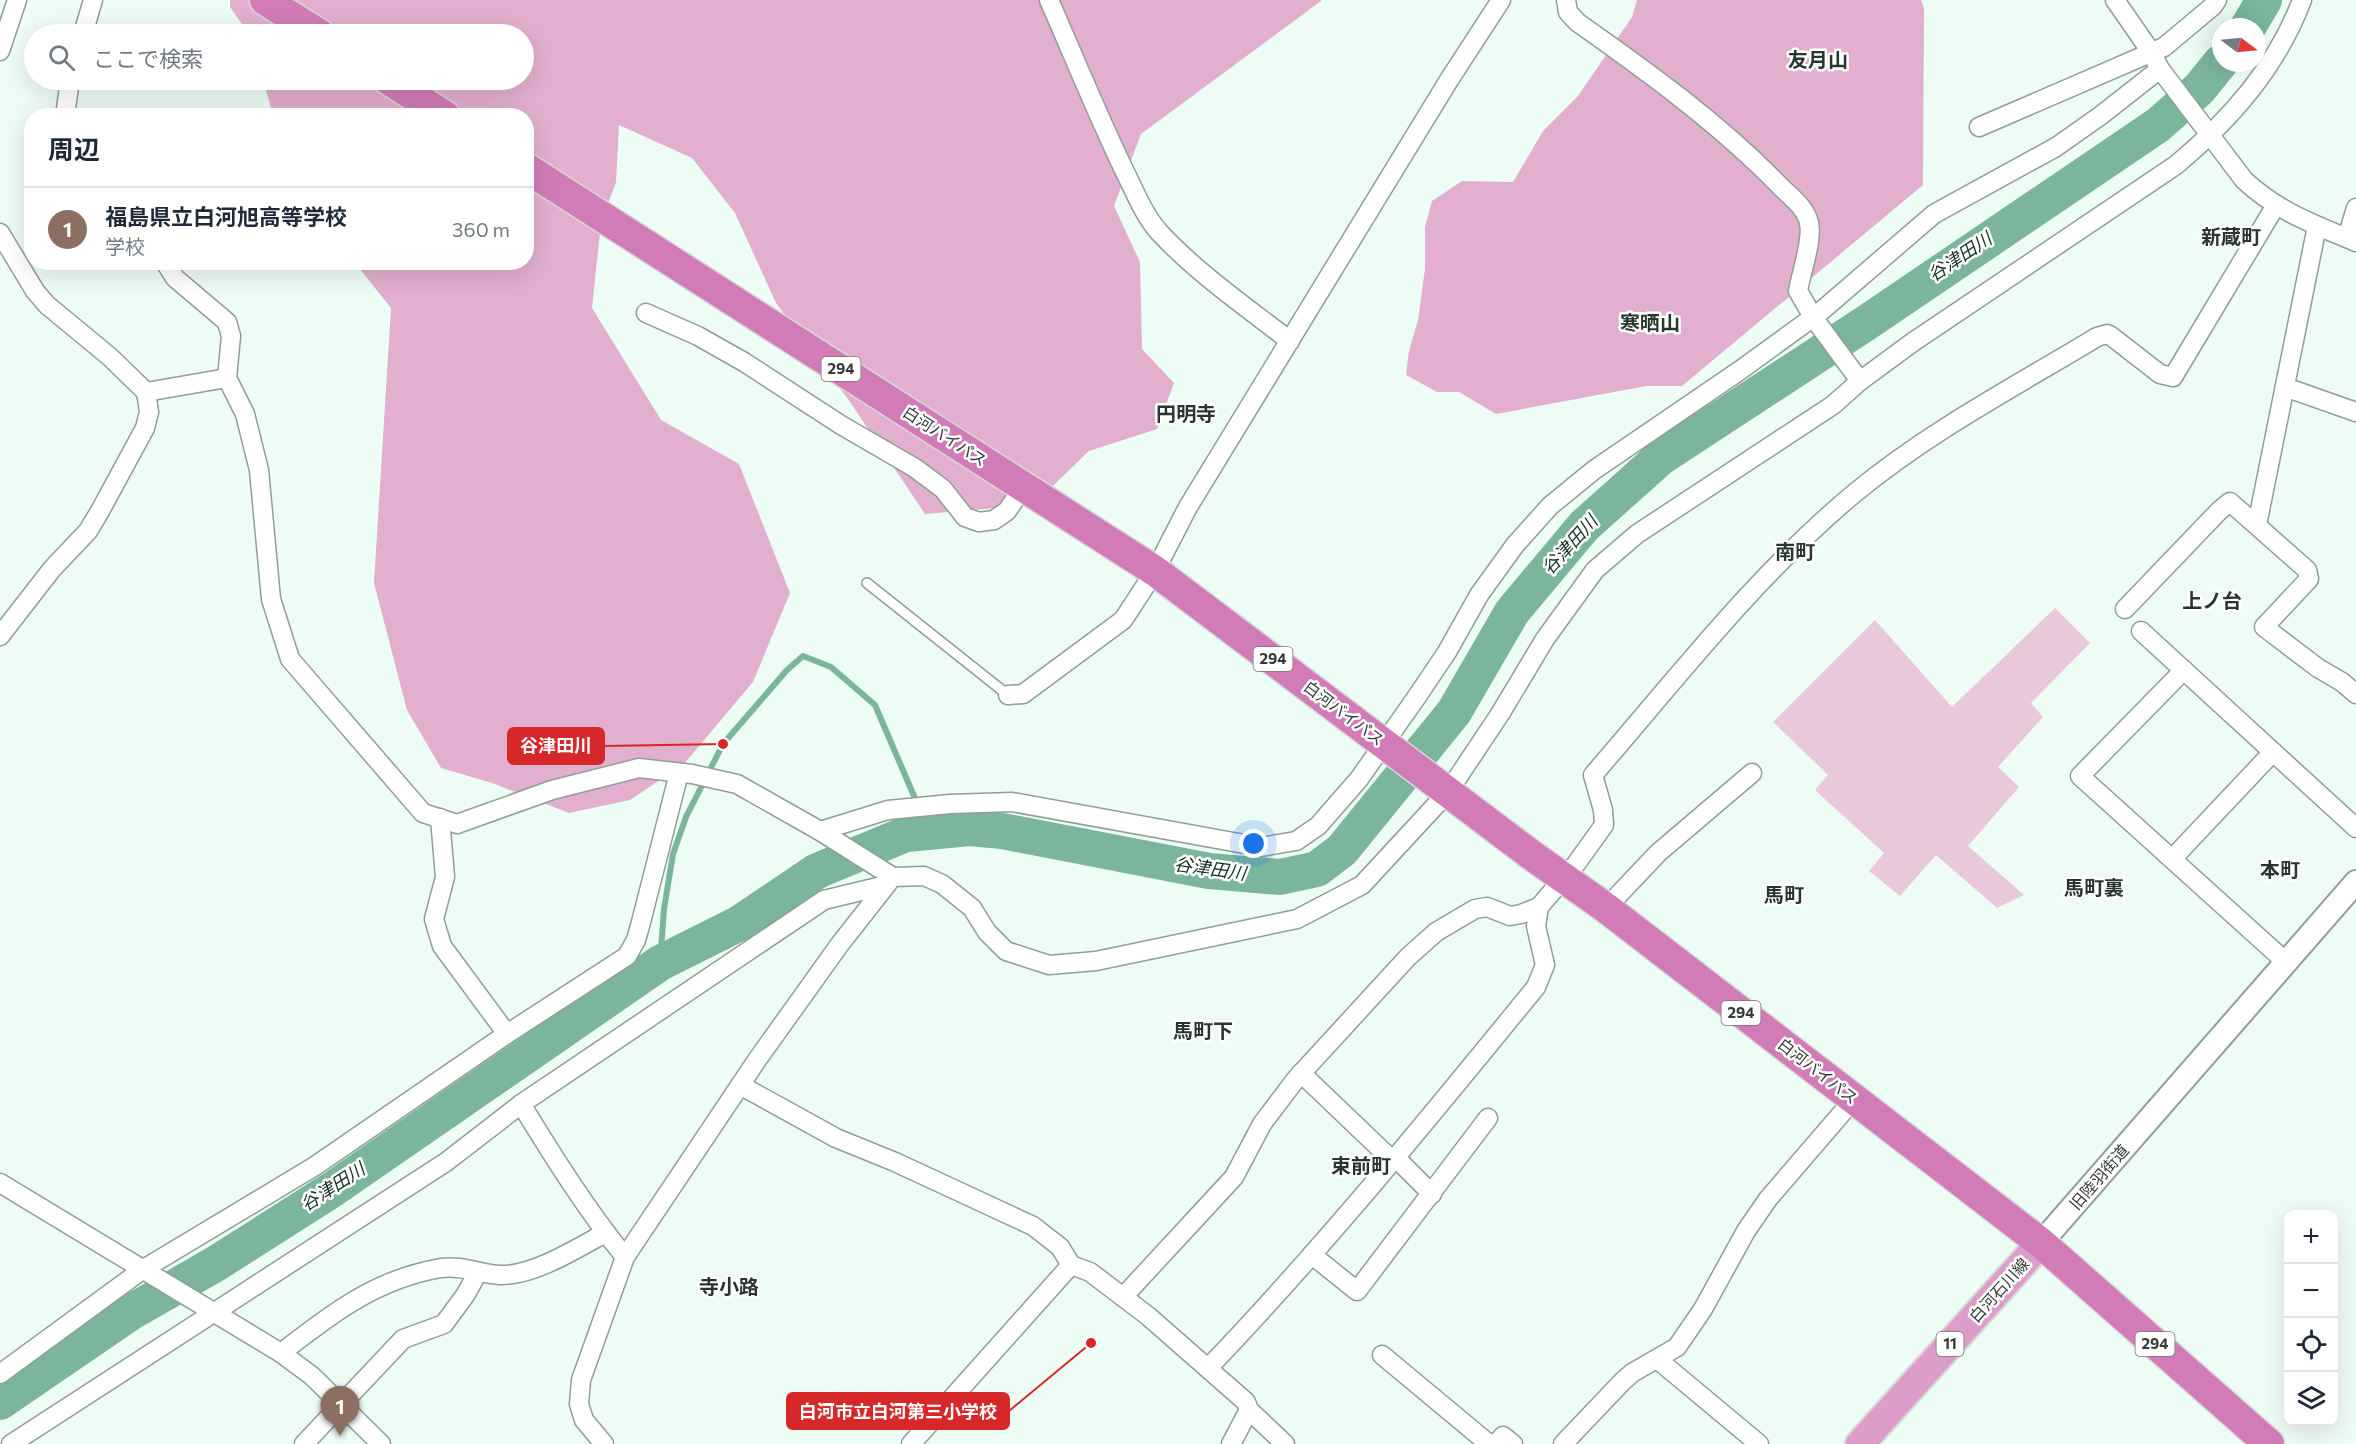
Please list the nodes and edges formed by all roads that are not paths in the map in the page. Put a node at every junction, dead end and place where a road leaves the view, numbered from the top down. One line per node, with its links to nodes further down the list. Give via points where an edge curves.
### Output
1 (17, 0): 12 (street)
2 (93, 0): 10 (street)
3 (266, 0): 11 (highway)
4 (1049, 0): 30 (street, via 1118,156 1158,231)
5 (1502, 0): 30 (street)
6 (1566, 0): 29 (street, via 1568,12 1577,22 1671,88 1768,173 1802,209 1809,223 1809,236 1798,291)
7 (2115, 0): 13 (street)
8 (2217, 0): 13 (street, via 2164,47)
9 (2302, 0): 20 (street, via 2291,30 2251,92)
10 (86, 24)
11 (303, 24)
12 (0, 51)
13 (2151, 52): 14 (street); 19 (street)
14 (2163, 73): 20 (street); 29 (street, via 2056,147 1934,214)
15 (69, 90): 17 (street)
16 (405, 90): 18 (highway)
17 (66, 108)
18 (433, 108)
19 (1979, 128)
20 (2207, 133): 22 (street, via 2244,180); 32 (street, via 2176,165)
21 (534, 173): 36 (highway, 白河バイパス / 294)
22 (2276, 205): 24 (street); 55 (street, via 2173,377 2160,374 2107,334 2097,337 1938,433 1865,485 1768,573 1593,775 1604,825)
23 (2356, 208): 26 (street)
24 (2317, 226): 26 (street); 33 (street)
25 (0, 233): 34 (street, via 47,306)
26 (2351, 240)
27 (170, 270): 31 (street, via 227,322 232,342)
28 (646, 313): 36 (street, via 744,362 915,468 943,489 965,516 979,522 994,520 1007,511)
29 (1817, 322): 32 (street); 46 (street, via 1594,470 1550,506 1515,545 1479,595)
30 (1290, 341): 38 (street, via 1188,507)
31 (227, 378): 34 (street); 51 (street, via 245,414 259,470 270,599 290,659 423,813)
32 (1860, 381): 50 (street, via 1833,405 1637,534 1595,570 1545,639 1500,714)
33 (2285, 387): 35 (street); 37 (street)
34 (146, 392): 42 (street, via 149,412 145,428 100,511 88,531 52,569)
35 (2356, 412)
36 (1024, 486): 38 (highway, 白河バイパス / 294)
37 (2257, 525): 40 (street, via 2230,502); 44 (street, via 2307,570 2309,579 2264,627)
38 (1155, 571): 45 (street, via 1123,620 1023,694); 46 (highway, 白河バイパス / 294)
39 (867, 583): 45 (lane)
40 (2125, 609)
41 (2141, 631): 43 (street)
42 (0, 636)
43 (2184, 670): 47 (street); 54 (street, via 2080,776)
44 (2356, 694)
45 (1008, 695)
46 (1388, 745): 50 (highway, 白河バイパス / 294); 53 (street, via 1318,826 1296,842 1261,847 1012,802 888,810)
47 (2273, 752): 52 (street); 54 (street)
48 (686, 773): 51 (street, via 639,768 552,790 457,824); 53 (street, via 736,784); 61 (street, via 636,940 627,956)
49 (1752, 773): 59 (street, via 1658,853)
50 (1444, 789): 55 (highway, 白河バイパス / 294); 56 (street, via 1362,885 1297,919 1096,961 1049,965 1006,951 987,932 972,908 942,884 924,876)
51 (440, 818): 61 (street, via 445,877 435,919 442,946)
52 (2356, 828)
53 (820, 831): 56 (street)
54 (2172, 859): 60 (street)
55 (1564, 879): 58 (street); 59 (highway, 白河バイパス / 294)
56 (889, 881): 63 (street); 65 (street, via 824,900)
57 (2356, 882): 60 (street, 旧陸羽街道)
58 (1539, 907): 62 (street, via 1510,916 1487,907 1475,909 1436,932); 67 (street, via 1536,926 1545,965 1536,987)
59 (1606, 908): 64 (highway, 白河バイパス / 294)
60 (2287, 963): 71 (street, 旧陸羽街道)
61 (507, 1034): 76 (street, via 315,1166)
62 (1301, 1073): 67 (street); 77 (street, via 1262,1124 1234,1177)
63 (740, 1085): 73 (street); 74 (street, via 836,1138 1033,1226 1060,1246)
64 (1854, 1099): 71 (highway, 白河バイパス / 294); 81 (street, via 1768,1199 1677,1347)
65 (521, 1104): 70 (street); 78 (street, via 446,1162)
66 (1488, 1118): 69 (street)
67 (1395, 1160): 69 (street); 72 (street)
68 (0, 1183): 76 (street)
69 (1432, 1194): 72 (street, via 1357,1291)
70 (605, 1233): 73 (street); 75 (street, via 531,1270 502,1275)
71 (2041, 1243): 98 (main road, 白河石川線 / 11); 99 (highway, 294)
72 (1312, 1255): 82 (street)
73 (625, 1257): 89 (street, via 581,1380 579,1404 584,1420)
74 (1071, 1265): 77 (street, via 1090,1272); 90 (street)
75 (478, 1272): 79 (street, via 461,1267 442,1268 370,1290 342,1306); 84 (street, via 444,1324 403,1339)
76 (147, 1273): 78 (street); 83 (street)
77 (1123, 1297): 82 (street)
78 (214, 1311): 79 (street); 86 (street)
79 (281, 1353): 84 (street)
80 (1382, 1355): 93 (street)
81 (1657, 1359): 96 (street, via 1622,1382); 97 (street)
82 (1208, 1368): 85 (street, via 1246,1402)
83 (0, 1374)
84 (340, 1404): 87 (street); 88 (street)
85 (1249, 1410): 91 (street); 92 (street)
86 (10, 1444)
87 (304, 1444)
88 (381, 1444)
89 (604, 1444)
90 (911, 1444)
91 (1231, 1444)
92 (1285, 1444)
93 (1489, 1444)
94 (1496, 1444): 95 (street, via 1503,1436)
95 (1513, 1444)
96 (1563, 1444)
97 (1759, 1444)
98 (1860, 1444)
99 (2269, 1444)

